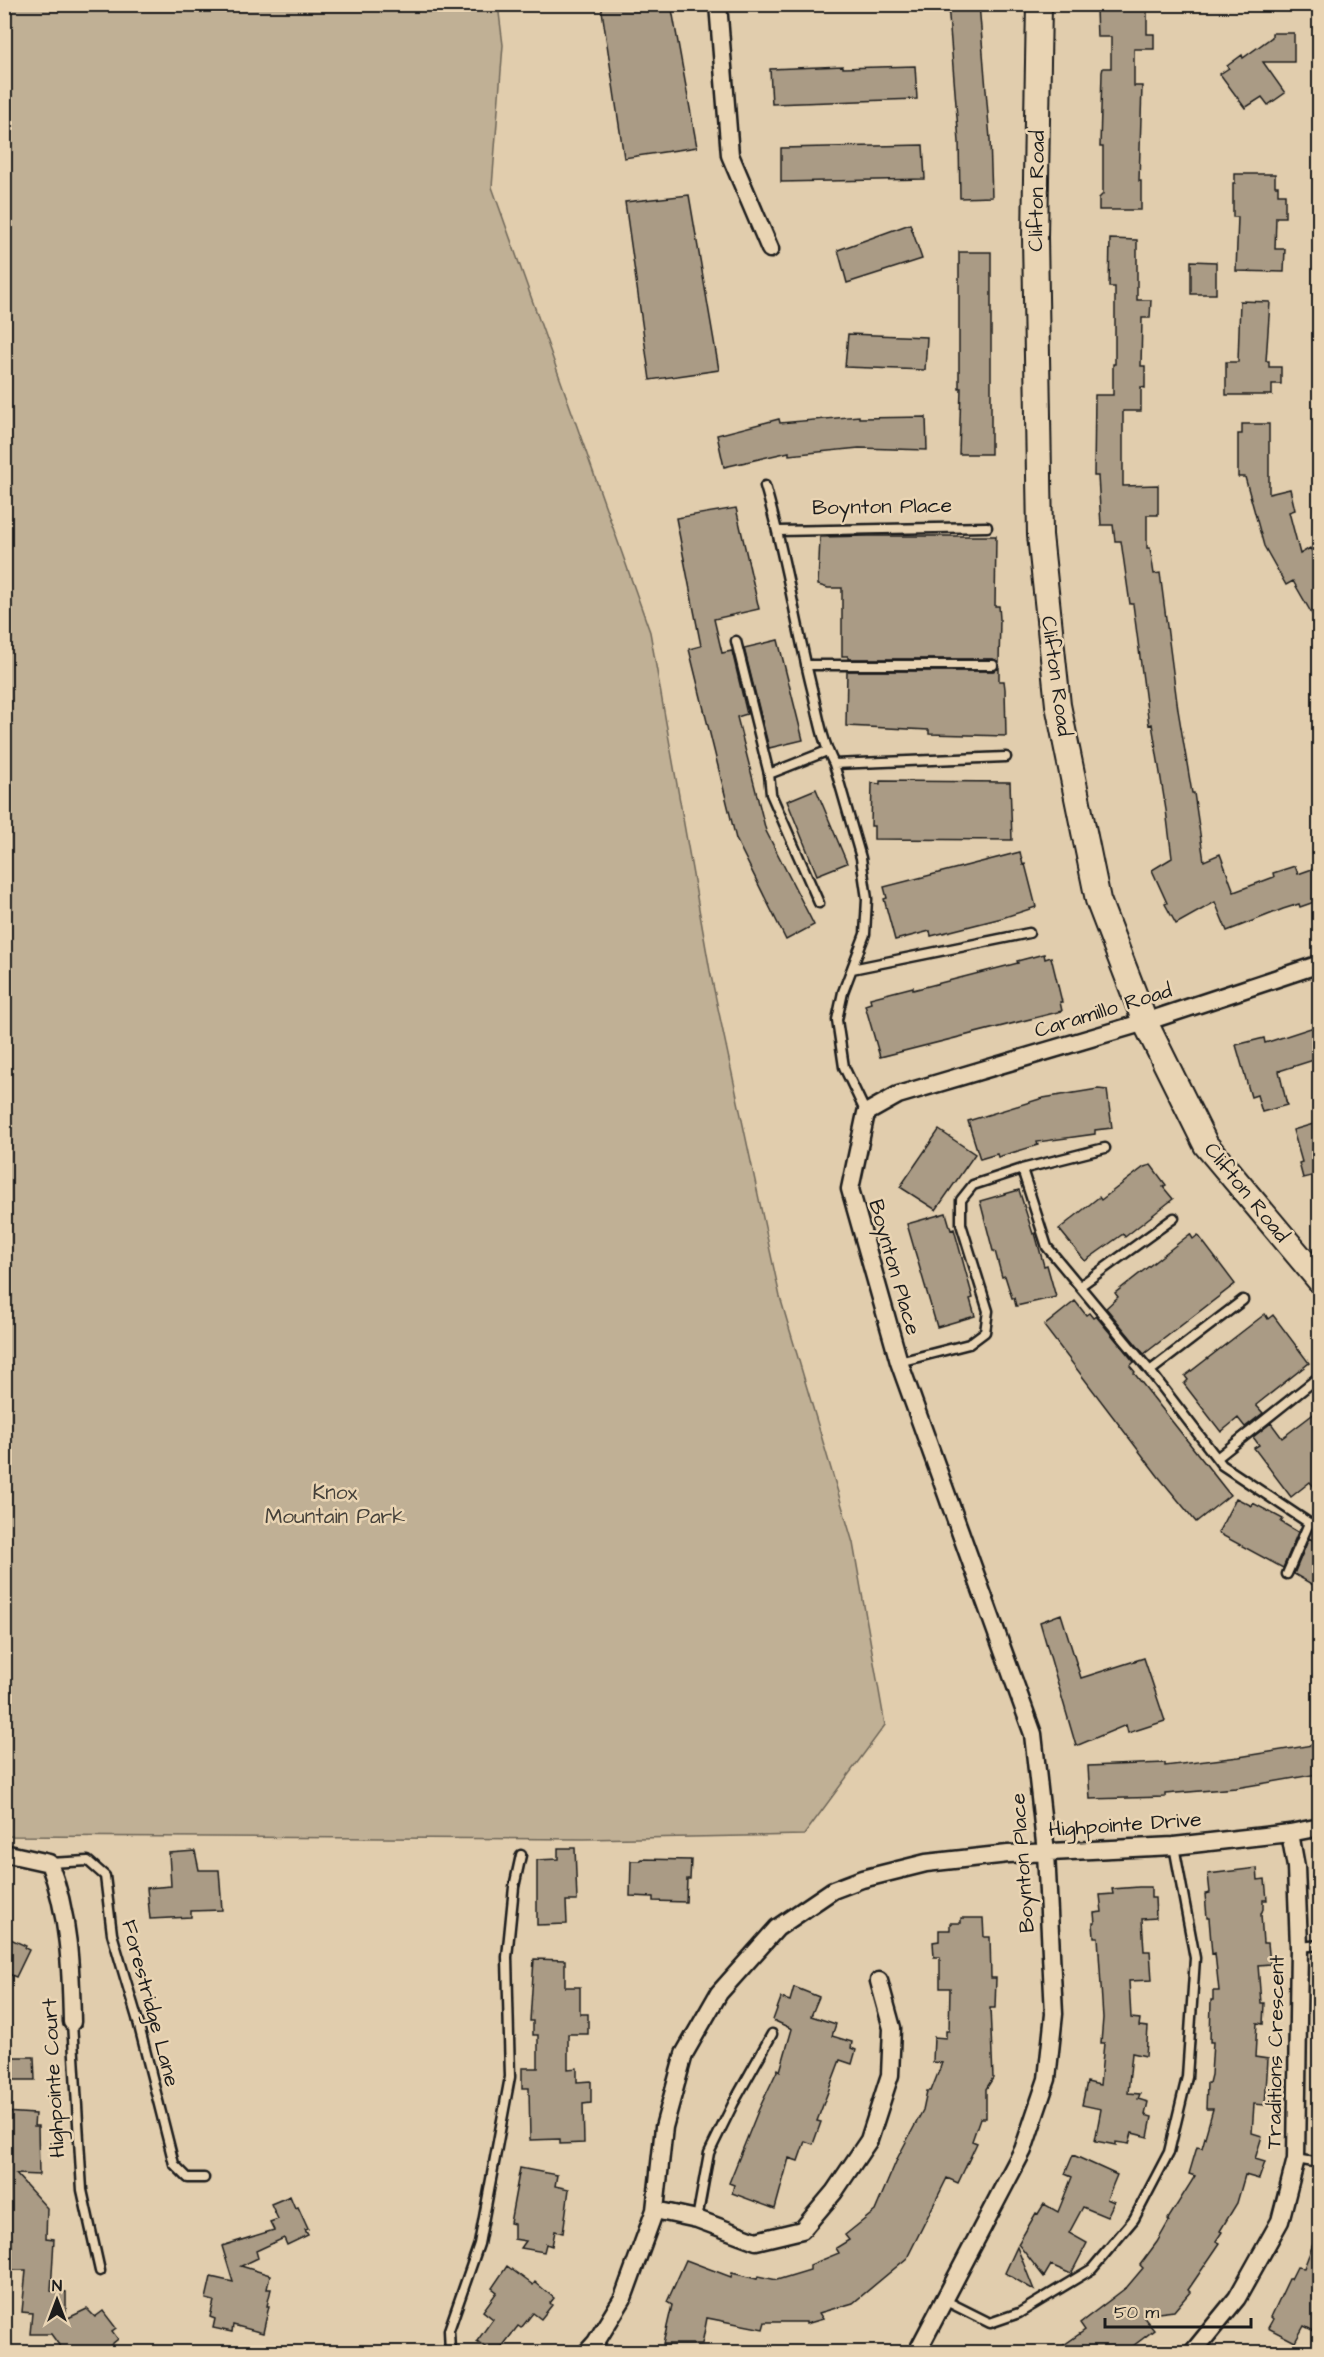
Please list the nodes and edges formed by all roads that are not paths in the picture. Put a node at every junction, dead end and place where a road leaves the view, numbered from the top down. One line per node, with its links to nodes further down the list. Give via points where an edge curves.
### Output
1 (718, 4): 3 (street, via 730,155)
2 (1040, 4): 18 (main road, Clifton Road, via 1035,237 1040,535 1058,705 1098,900)
3 (770, 249)
4 (765, 486): 6 (lane)
5 (987, 527): 6 (lane, Boynton Place)
6 (778, 531): 8 (lane)
7 (736, 641): 13 (lane)
8 (806, 665): 9 (lane); 10 (lane)
9 (993, 665)
10 (827, 751): 12 (lane); 13 (lane)
11 (1006, 757): 12 (lane)
12 (834, 764): 17 (lane, via 861,858 867,899 865,934)
13 (769, 774): 14 (lane, via 771,794)
14 (819, 903)
15 (1029, 933): 17 (lane)
16 (1320, 964): 18 (street, Caramillo Road)
17 (852, 969): 19 (lane, via 837,1020 844,1068)
18 (1144, 1022): 19 (street, Caramillo Road, via 898,1095); 23 (main road, Clifton Road, via 1206,1145)
19 (866, 1113): 26 (street, Boynton Place, via 850,1190)
20 (1105, 1148): 21 (lane, Boynton Place)
21 (1022, 1169): 24 (lane, via 1047,1247); 26 (lane, Boynton Place, via 973,1185 961,1200 961,1224 988,1311 985,1332 969,1344)
22 (1174, 1218): 24 (lane)
23 (1320, 1281)
24 (1080, 1286): 27 (lane)
25 (1243, 1300): 27 (lane)
26 (899, 1362): 36 (street, Boynton Place, via 1033,1734)
27 (1150, 1371): 29 (lane)
28 (1320, 1376): 29 (lane)
29 (1217, 1458): 31 (lane)
30 (1320, 1521): 31 (lane)
31 (1309, 1523): 32 (lane)
32 (1287, 1574)
33 (1320, 1827): 34 (street, Highpointe Drive)
34 (1290, 1833): 35 (street, Highpointe Drive); 41 (street, Traditions Crescent, via 1296,1867)
35 (1174, 1846): 36 (street, Highpointe Drive); 51 (lane, via 1195,1958 1187,2077 1169,2152 1134,2219 1092,2269 1019,2313 990,2323)
36 (1046, 1852): 48 (street, Highpointe Drive, via 926,1863 862,1879 833,1890 777,1928 719,1993 684,2054 664,2127); 51 (street, Boynton Place, via 1054,2014 1047,2079 1023,2150)
37 (4, 1853): 39 (street)
38 (521, 1855): 52 (lane, via 507,1957 510,2077 479,2244 448,2330)
39 (49, 1863): 43 (street, Highpointe Court, via 67,1932); 47 (lane, Forestridge Lane, via 88,1861 105,1876 112,1934 174,2164 188,2178)
40 (1320, 1945): 41 (lane)
41 (1299, 1947): 45 (street, Traditions Crescent)
42 (879, 1981): 49 (street, via 892,2028 890,2075 869,2140 834,2192 802,2230 756,2241)
43 (72, 2022): 50 (lane, Highpointe Court, via 82,2190)
44 (772, 2034): 49 (lane, via 710,2152)
45 (1296, 2159): 46 (lane); 55 (street, Traditions Crescent, via 1280,2221 1237,2298)
46 (1320, 2163)
47 (204, 2178)
48 (655, 2210): 49 (street); 53 (street, Highpointe Drive, via 623,2298)
49 (698, 2219)
50 (100, 2271)
51 (944, 2300): 54 (street, Boynton Place)
52 (450, 2352)
53 (587, 2352)
54 (916, 2352)
55 (1193, 2352)

